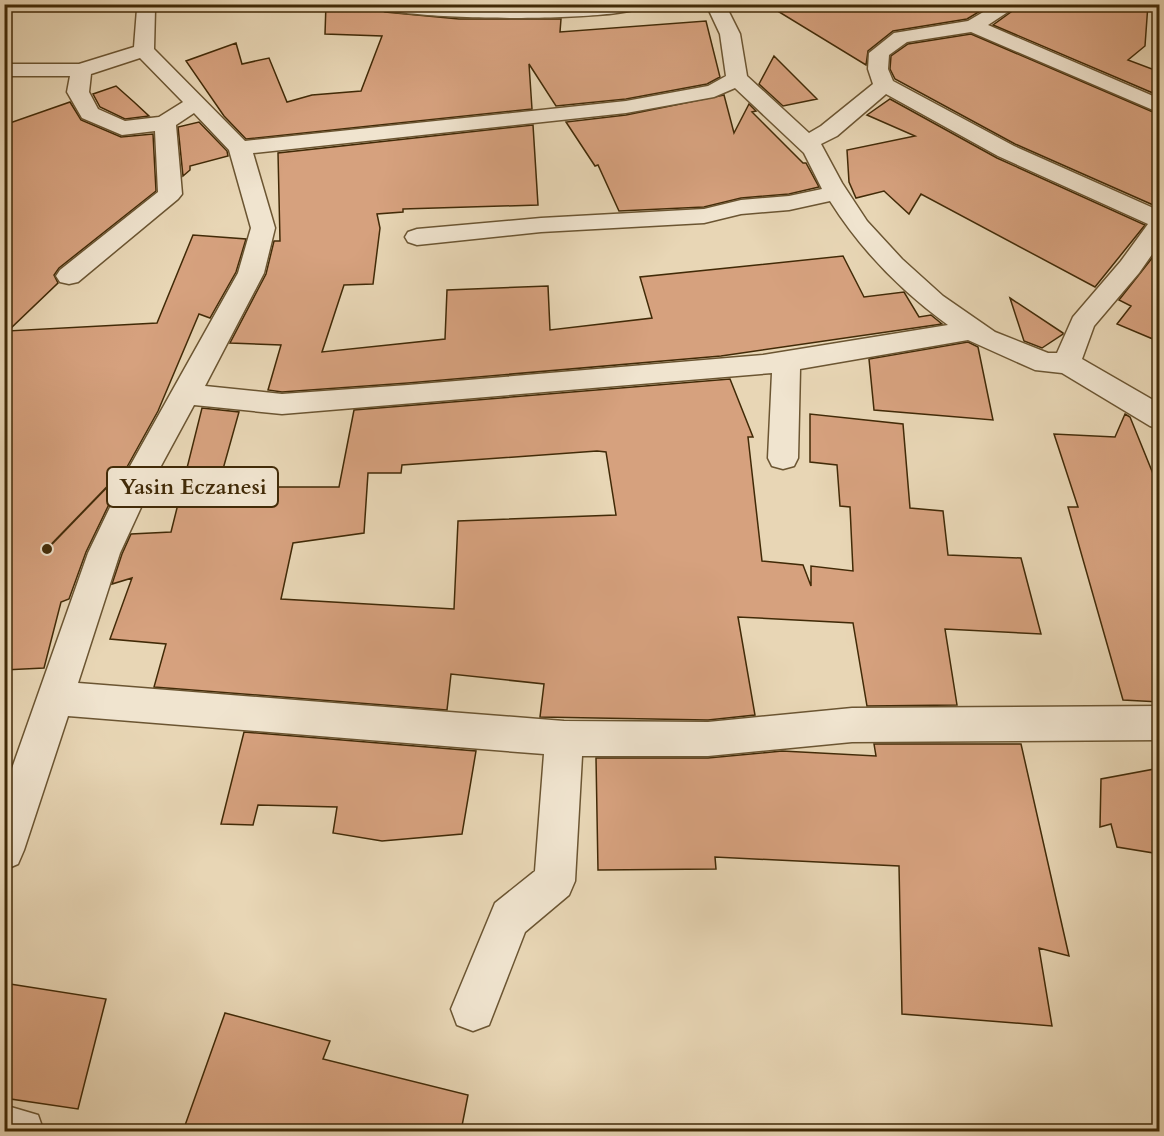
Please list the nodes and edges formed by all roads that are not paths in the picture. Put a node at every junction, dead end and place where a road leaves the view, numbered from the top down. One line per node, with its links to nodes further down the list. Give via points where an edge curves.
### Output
1 (149, 4): 7 (street)
2 (379, 4): 3 (street, via 563,15)
3 (638, 4)
4 (716, 4): 10 (street, via 730,34)
5 (1011, 4): 6 (street)
6 (973, 26): 11 (street, via 901,38 879,53 878,69); 13 (street)
7 (144, 50): 9 (street); 12 (street)
8 (4, 70): 9 (street)
9 (81, 70): 14 (street, via 78,92 90,112 122,128)
10 (737, 78): 15 (street); 16 (street, via 714,91 626,107)
11 (884, 85): 15 (street, via 829,131); 18 (street, via 1006,151)
12 (195, 103): 14 (street); 16 (street)
13 (1160, 107)
14 (165, 123): 20 (street, via 170,194)
15 (807, 142): 17 (street)
16 (240, 148): 24 (street, via 263,228 251,273)
17 (836, 193): 19 (street, via 704,216); 21 (street, via 858,226 893,265)
18 (1160, 222): 23 (street, via 1130,267 1082,323)
19 (417, 237)
20 (69, 276)
21 (973, 330): 22 (street); 23 (street, via 985,339 1045,363)
22 (786, 359): 24 (street, via 282,404); 26 (street)
23 (1067, 363): 25 (street)
24 (185, 394): 27 (street, via 104,553)
25 (1159, 420)
26 (783, 458)
27 (55, 698): 29 (street); 30 (street)
28 (1160, 723): 29 (street, via 852,725 708,739)
29 (564, 738): 31 (street, via 555,881 510,918)
30 (4, 850)
31 (473, 1009)
32 (4, 1128): 33 (street)
33 (21, 1131)

